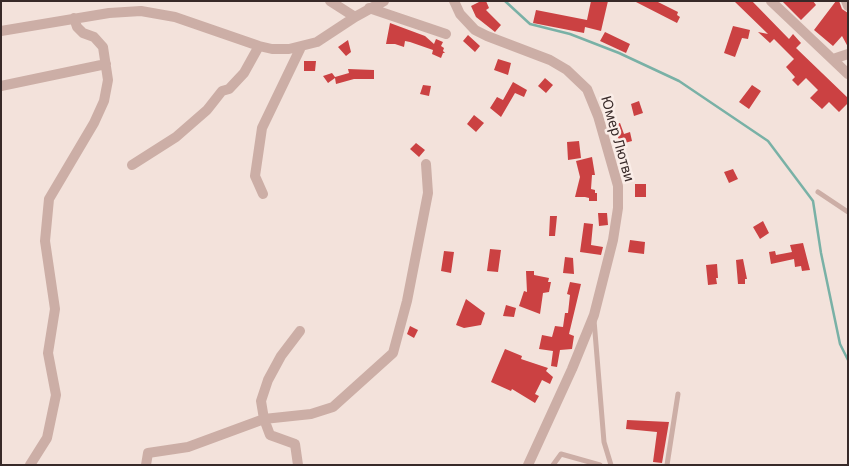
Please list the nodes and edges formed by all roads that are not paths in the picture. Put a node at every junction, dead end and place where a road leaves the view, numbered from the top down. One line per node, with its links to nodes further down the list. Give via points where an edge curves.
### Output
1 (330, 1): 8 (street)
2 (384, 1): 7 (street)
3 (454, 1): 24 (street, Юмер Лютви, via 460,14 475,30 550,60 567,70 587,89 618,186 613,240)
4 (771, 1): 15 (street)
5 (846, 1): 6 (street)
6 (848, 6)
7 (369, 8): 8 (street); 11 (street)
8 (355, 17): 13 (street, via 317,42)
9 (74, 18): 10 (street); 12 (street, via 127,11 158,13); 16 (street, via 83,33 94,37 103,47)
10 (1, 31)
11 (446, 34)
12 (259, 46): 13 (street, via 272,49); 20 (street, via 244,73 229,89 222,91 207,110 176,137)
13 (302, 47): 22 (street, via 262,128 255,176)
14 (848, 54): 15 (street)
15 (833, 59): 17 (street)
16 (106, 64): 18 (street); 28 (street, via 108,80 104,102 49,199 45,241 55,309 48,353 56,395 47,438)
17 (848, 74)
18 (1, 86)
19 (426, 164): 27 (street, via 428,193 408,301 393,354 333,407 311,414)
20 (132, 165)
21 (818, 192): 23 (lane)
22 (263, 194)
23 (848, 212)
24 (594, 314): 31 (street, Юмер Лютви); 34 (lane, via 604,442)
25 (300, 331): 27 (street, via 268,380 261,401)
26 (678, 394): 35 (lane)
27 (264, 418): 29 (street, via 188,447 148,453); 30 (street, via 270,435 296,444)
28 (30, 465)
29 (146, 465)
30 (298, 465)
31 (528, 465)
32 (553, 465): 33 (lane, via 561,454)
33 (600, 465)
34 (610, 465)
35 (667, 465)

